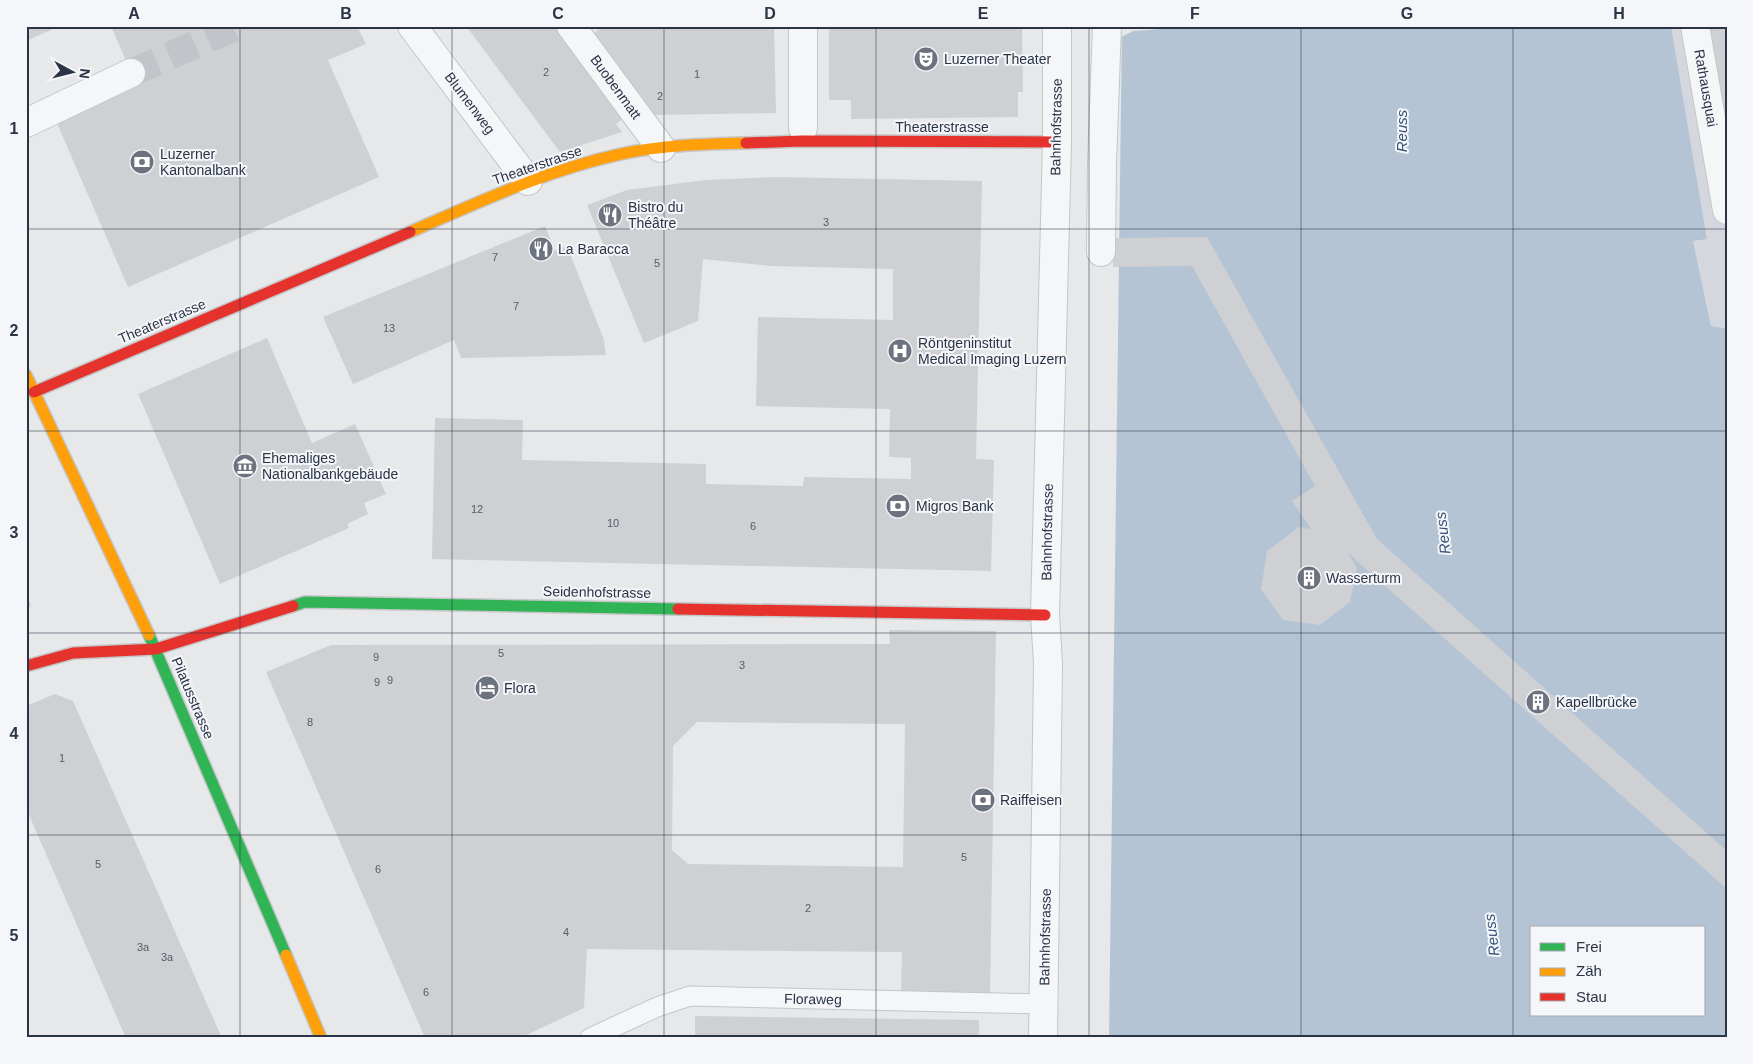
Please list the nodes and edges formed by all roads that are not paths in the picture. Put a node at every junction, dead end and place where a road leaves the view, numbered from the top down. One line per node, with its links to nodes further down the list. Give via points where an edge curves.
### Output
1 (412, 26): 12 (street, Blumenweg)
2 (571, 26): 11 (street, Buobenmatt)
3 (803, 26): 9 (street)
4 (1057, 26): 10 (street, Bahnhofstrasse)
5 (1106, 26): 14 (street)
6 (1695, 26): 13 (street, Rathausquai)
7 (131, 73): 8 (street)
8 (26, 123)
9 (803, 128)
10 (1057, 142): 11 (street, Theaterstrasse, via 802,141); 17 (street, Bahnhofstrasse)
11 (661, 148): 12 (street, Theaterstrasse, via 621,154)
12 (528, 181): 16 (street, Theaterstrasse)
13 (1727, 210)
14 (1101, 252)
15 (26, 375): 16 (street, Pilatusstrasse)
16 (34, 392): 18 (street, Pilatusstrasse)
17 (1044, 615): 18 (street, Seidenhofstrasse, via 305,602); 20 (street, Bahnhofstrasse, via 1048,664)
18 (156, 649): 19 (street, Seidenhofstrasse, via 73,653); 21 (street, Pilatusstrasse)
19 (26, 666)
20 (1044, 1004): 22 (lane, Floraweg, via 690,996 657,1007); 23 (street, Bahnhofstrasse)
21 (321, 1038)
22 (590, 1038)
23 (1044, 1038)

